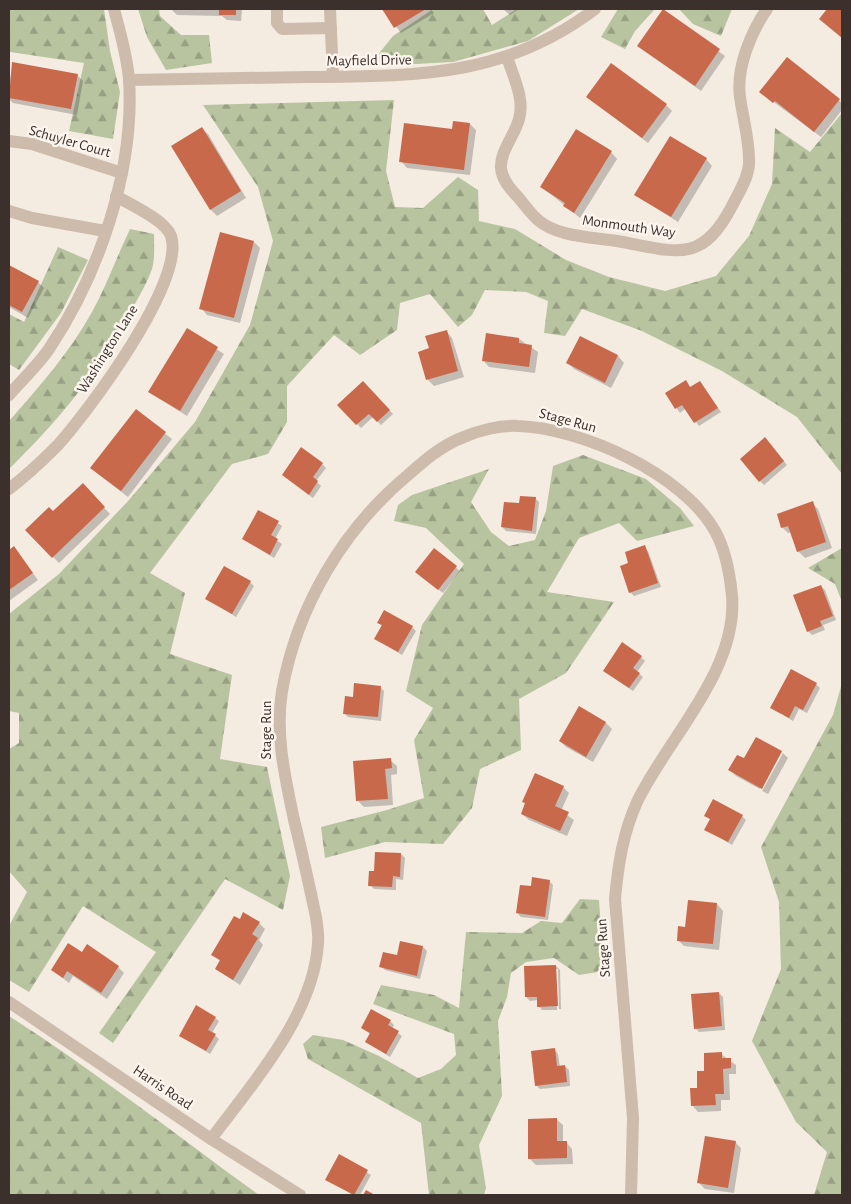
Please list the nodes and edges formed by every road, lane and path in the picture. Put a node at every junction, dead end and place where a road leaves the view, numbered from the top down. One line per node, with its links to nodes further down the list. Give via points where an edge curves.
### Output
1 (114, 9): 9 (street, via 126,53)
2 (277, 9): 6 (street, via 277,23 282,29)
3 (330, 9): 6 (street)
4 (595, 9): 7 (street, Mayfield Drive, via 547,40)
5 (767, 9): 7 (street, Monmouth Way, via 753,29 739,94 749,166 743,185 720,228 707,242 694,248 673,251 580,235 538,220 505,182 501,168 503,153 520,118 522,103)
6 (331, 28): 8 (street)
7 (507, 57): 8 (street, Mayfield Drive, via 423,75)
8 (333, 77): 9 (street, Mayfield Drive)
9 (129, 80): 11 (street, via 129,121)
10 (9, 141): 11 (street, Schuyler Court, via 32,144)
11 (122, 173): 12 (street)
12 (116, 196): 14 (street); 16 (street, Washington Lane, via 152,217 170,234 174,250 161,288 142,330 90,406 56,446)
13 (9, 211): 14 (street)
14 (106, 231): 15 (street, via 84,288 64,325 47,351)
15 (11, 388)
16 (9, 489)
17 (9, 1002): 18 (street, Harris Road)
18 (211, 1139): 19 (street, Harris Road); 20 (street, Stage Run, via 276,1050 300,1007 310,985 318,943 316,917 280,755 282,692 298,627 329,567 360,521 382,496 433,453 463,437 494,428 515,425 542,427 603,446 642,463 693,503 714,530 726,555 732,600 719,666 638,801 618,864 615,899 633,1118)
19 (300, 1195)
20 (631, 1195)

